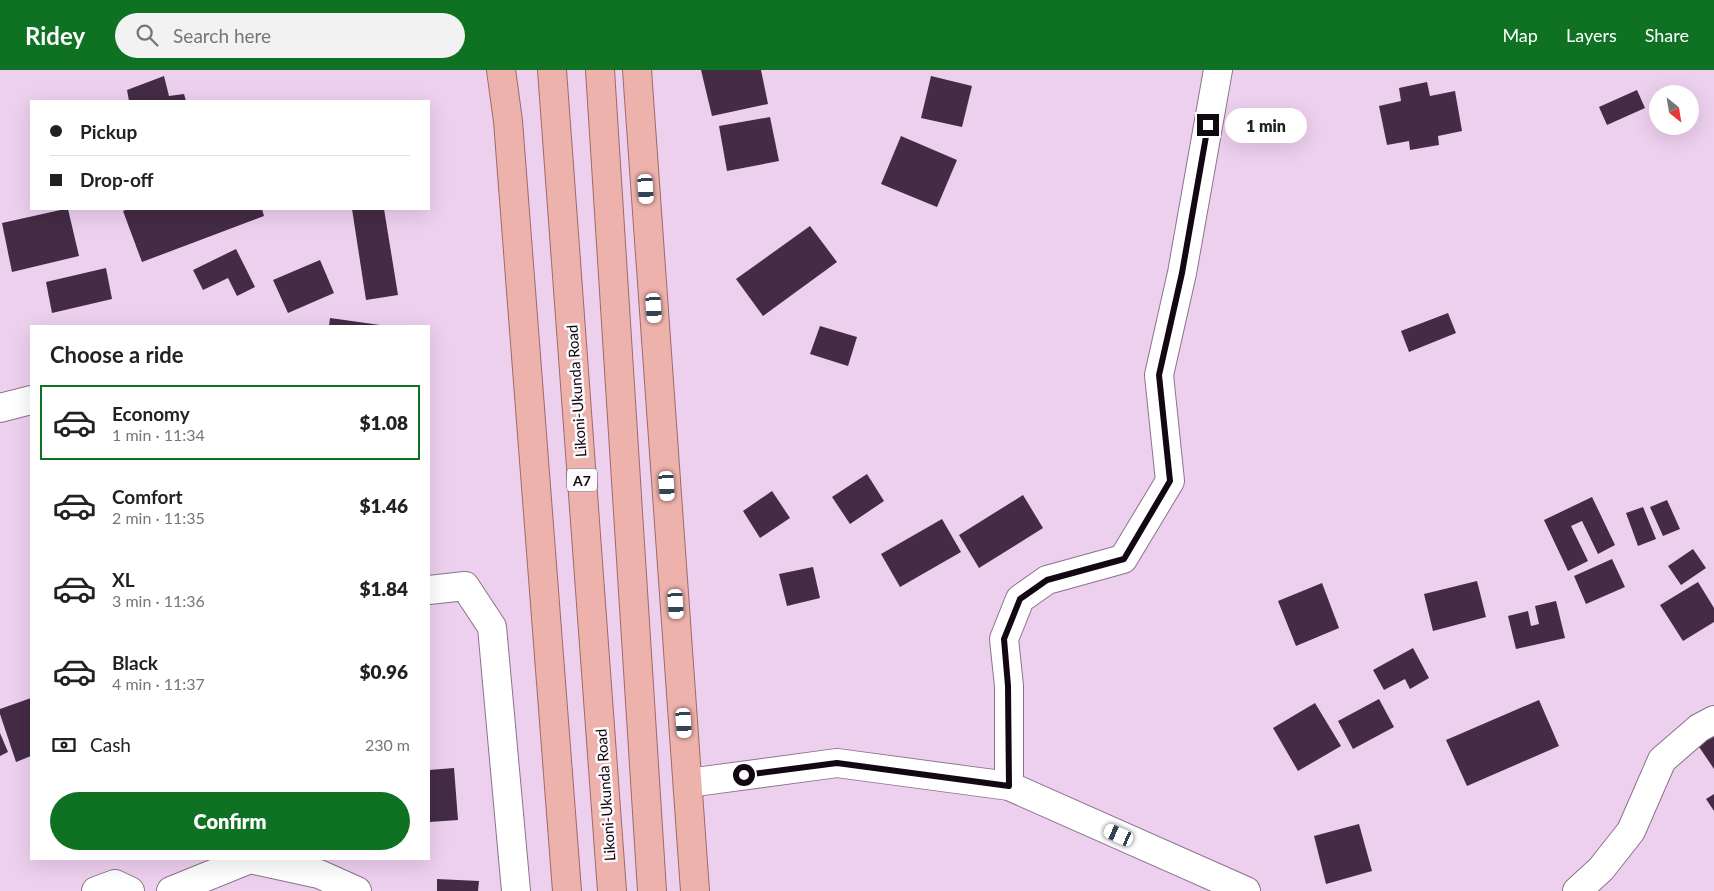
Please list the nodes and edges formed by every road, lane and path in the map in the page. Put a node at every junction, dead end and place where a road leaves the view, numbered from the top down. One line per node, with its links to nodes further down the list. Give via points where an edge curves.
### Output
1 (501, 70): 17 (highway, via 508,121)
2 (552, 70): 18 (highway, Likoni-Ukunda Road / A7)
3 (600, 70): 19 (highway)
4 (637, 70): 10 (highway)
5 (1218, 70): 11 (street, via 1182,273 1159,375 1170,481 1124,559 1047,580 1020,599 1004,639)
6 (30, 400): 7 (street)
7 (0, 408)
8 (430, 590): 16 (street, via 465,586 492,628)
9 (1714, 720): 22 (street, via 1699,728 1662,760 1631,832 1601,869)
10 (688, 783): 11 (street, via 837,763); 20 (highway)
11 (1009, 786): 21 (street)
12 (96, 891): 13 (street, via 115,884)
13 (130, 891)
14 (171, 891): 15 (street, via 250,860 319,874)
15 (357, 891)
16 (516, 891)
17 (567, 891)
18 (612, 891)
19 (652, 891)
20 (695, 891)
21 (1246, 891)
22 (1577, 891)

